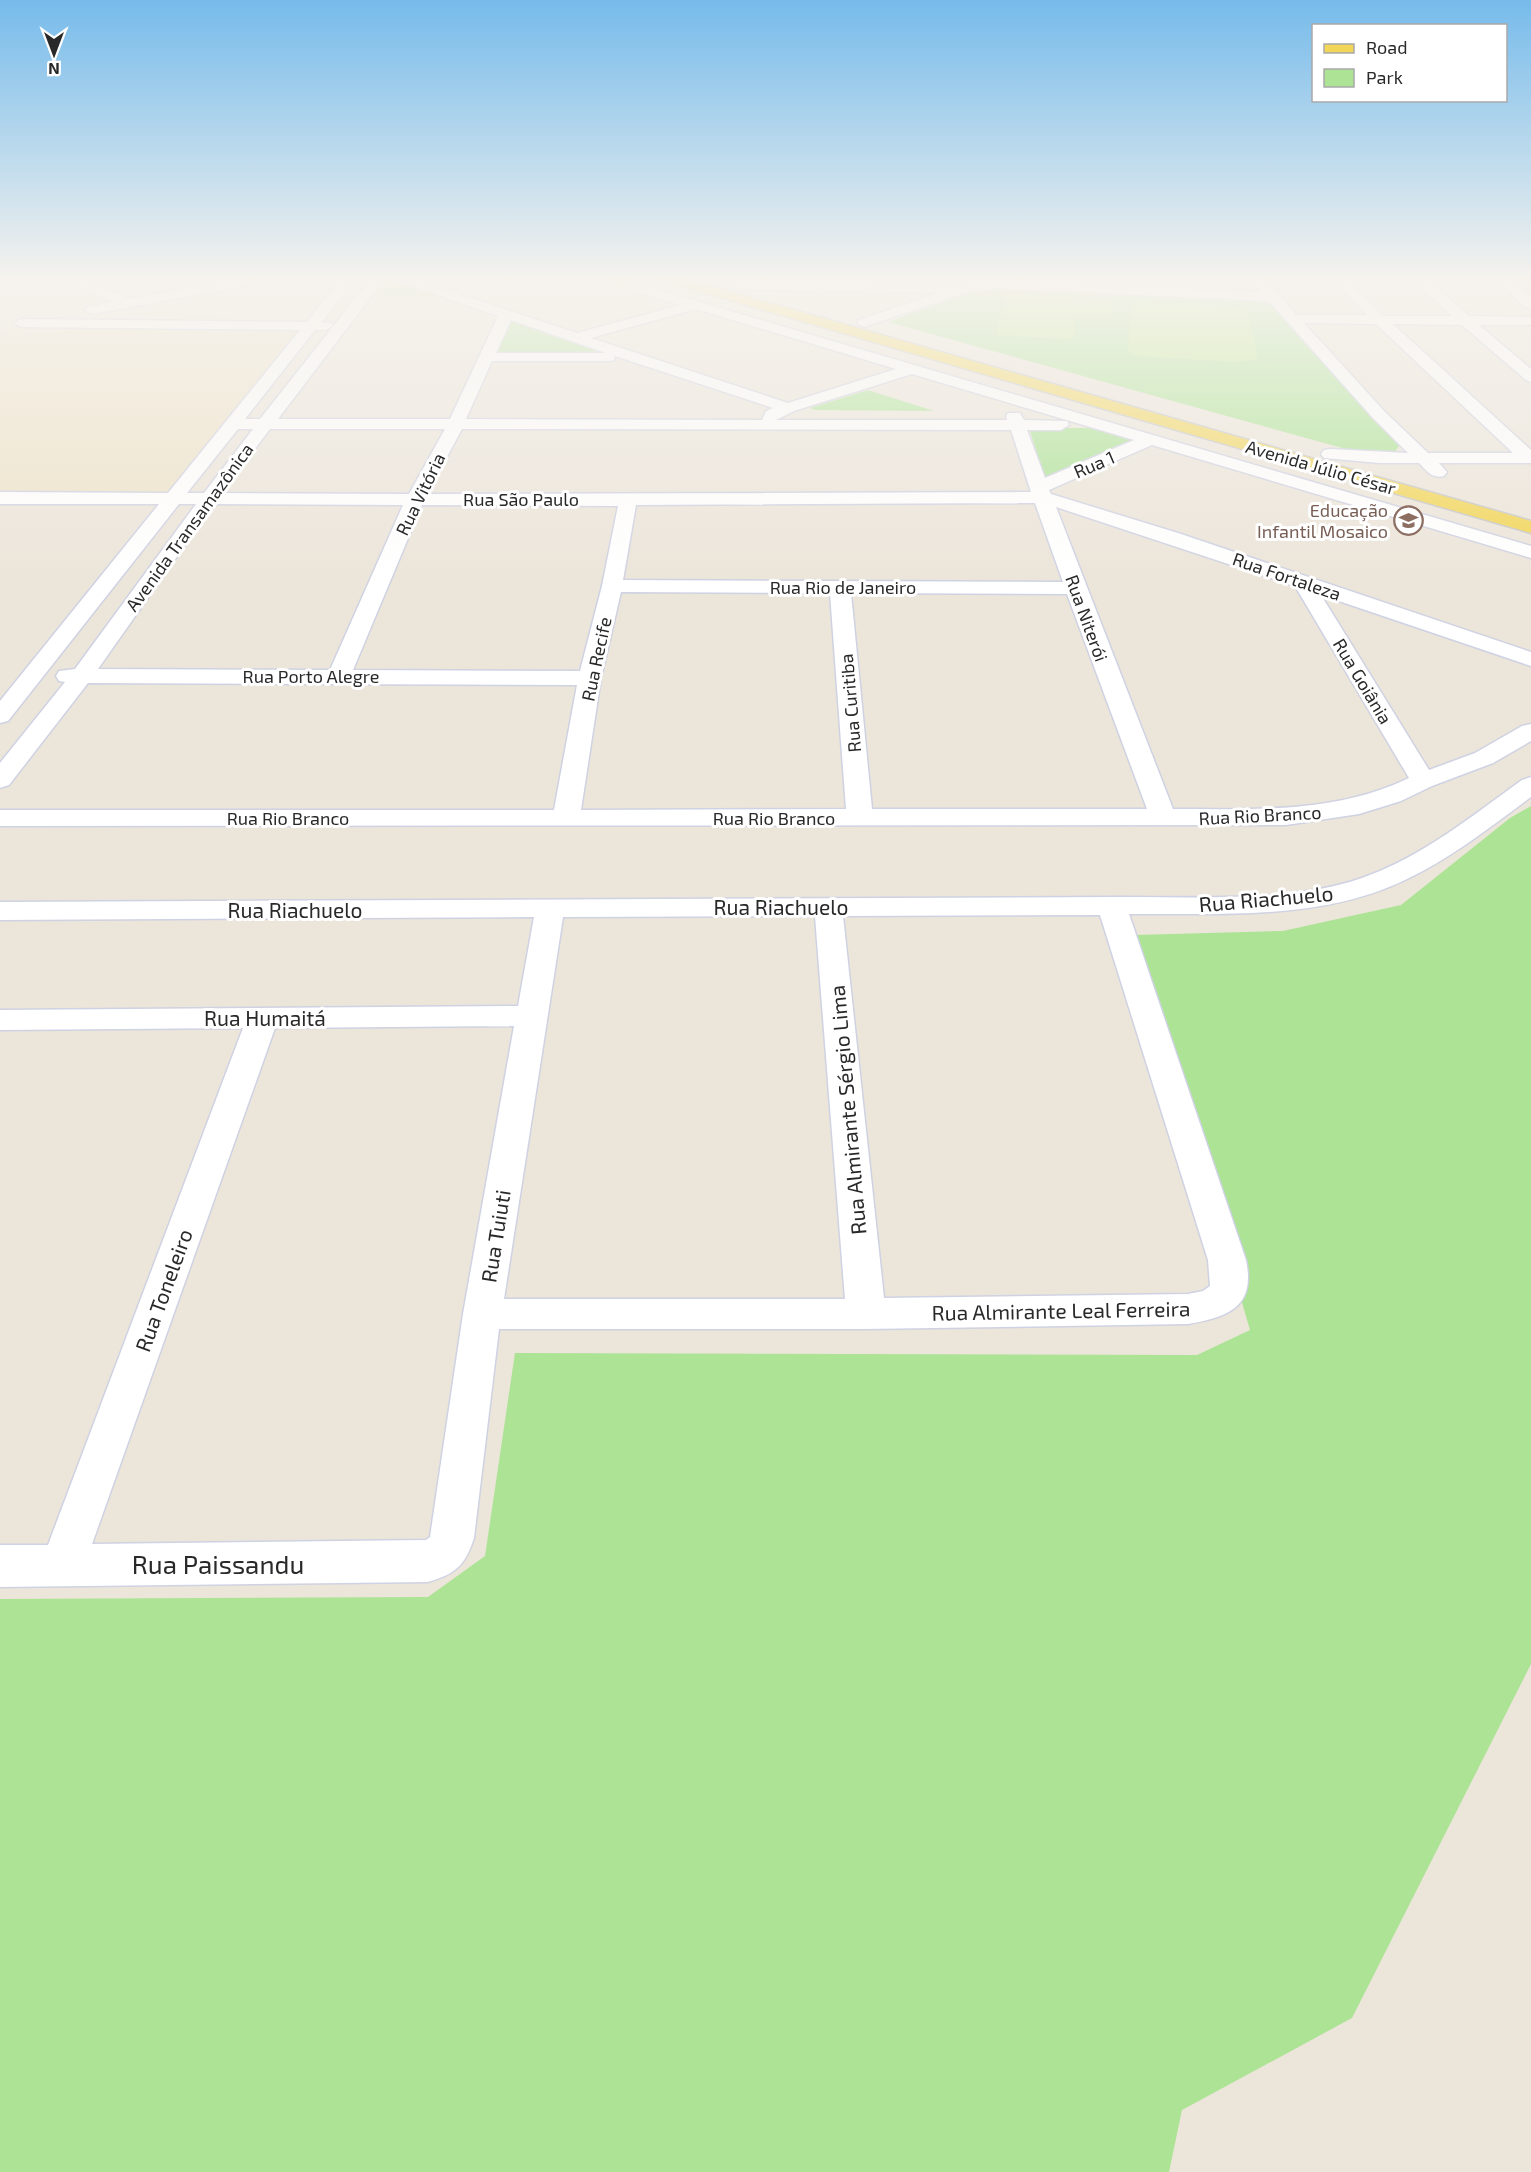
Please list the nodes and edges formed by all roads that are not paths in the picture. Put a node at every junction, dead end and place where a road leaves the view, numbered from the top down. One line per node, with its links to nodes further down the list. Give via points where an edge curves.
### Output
1 (269, 377): 13 (street, Avenida Transamazônica)
2 (302, 377): 14 (street, Avenida Transamazônica)
3 (478, 377): 15 (street, Rua Vitória)
4 (698, 377): 11 (street)
5 (885, 377): 11 (street)
6 (939, 377): 12 (street, Avenida Júlio César)
7 (1013, 377): 32 (main road, Avenida Júlio César)
8 (1064, 377): 21 (main road, Avenida Júlio César)
9 (1346, 377): 20 (street)
10 (1442, 377): 24 (street)
11 (788, 408): 16 (street)
12 (1066, 416): 17 (street); 18 (street, Avenida Júlio César)
13 (236, 418): 14 (street); 28 (street, Avenida Transamazônica)
14 (269, 418): 15 (street); 29 (street, Avenida Transamazônica)
15 (457, 419): 16 (street); 30 (street, Rua Vitória)
16 (768, 420): 17 (street)
17 (1016, 421): 18 (street); 26 (street, Rua Niterói)
18 (1096, 425): 19 (street, Avenida Júlio César)
19 (1149, 440): 26 (street, Rua 1); 33 (street, Avenida Júlio César)
20 (1405, 440): 22 (street); 23 (street)
21 (1330, 453): 22 (street); 25 (main road, Avenida Júlio César)
22 (1424, 458): 23 (street); 25 (street)
23 (1469, 458): 24 (street)
24 (1530, 458): 25 (street)
25 (1424, 477)
26 (1040, 492): 31 (street, Rua São Paulo); 34 (street, Rua Fortaleza); 37 (street, Rua Niterói)
27 (0, 498): 28 (street, Rua São Paulo)
28 (172, 499): 29 (street, Rua São Paulo); 39 (street, Avenida Transamazônica)
29 (208, 499): 30 (street, Rua São Paulo); 40 (street, Avenida Transamazônica)
30 (415, 499): 31 (street, Rua São Paulo); 41 (street, Rua Vitória)
31 (628, 500): 35 (street, Rua Recife)
32 (1531, 527)
33 (1531, 552)
34 (1302, 581): 38 (street, Rua Fortaleza); 46 (street, Rua Goiânia)
35 (612, 586): 36 (street, Rua Rio de Janeiro); 42 (street, Rua Recife)
36 (840, 587): 37 (street, Rua Rio de Janeiro); 50 (street, Rua Curitiba)
37 (1075, 588): 51 (street, Rua Niterói)
38 (1531, 659)
39 (32, 675): 40 (street, Rua Porto Alegre); 43 (street, Avenida Transamazônica)
40 (82, 676): 41 (street, Rua Porto Alegre); 45 (street, Avenida Transamazônica)
41 (339, 676): 42 (street, Rua Porto Alegre)
42 (590, 678): 49 (street, Rua Recife)
43 (0, 717)
44 (1531, 731): 46 (street, Rua Rio Branco, via 1484,758)
45 (0, 780)
46 (1423, 781): 51 (street, Rua Rio Branco, via 1392,796 1322,813 1286,818)
47 (1531, 785): 53 (street, Rua Riachuelo, via 1424,858 1350,891 1278,901)
48 (0, 818): 49 (street, Rua Rio Branco)
49 (566, 818): 50 (street, Rua Rio Branco)
50 (860, 818): 51 (street, Rua Rio Branco)
51 (1163, 818)
52 (828, 906): 53 (street, Rua Riachuelo); 54 (street, Rua Riachuelo); 60 (street, Rua Almirante Sérgio Lima)
53 (1112, 906): 60 (street, Rua Almirante Leal Ferreira, via 1224,1249 1231,1274 1230,1290 1217,1302 1188,1309)
54 (550, 908): 55 (street, Rua Riachuelo); 56 (street, Rua Tuiuti)
55 (0, 911)
56 (531, 1016): 57 (street, Rua Humaitá); 59 (street, Rua Tuiuti)
57 (263, 1017): 58 (street, Rua Humaitá); 62 (street, Rua Toneleiro)
58 (0, 1020)
59 (482, 1314): 60 (street, Rua Almirante Leal Ferreira); 61 (street, Rua Tuiuti, via 452,1539)
60 (866, 1314)
61 (436, 1559): 62 (street, Rua Paissandu)
62 (63, 1564): 63 (street, Rua Paissandu)
63 (0, 1566)

